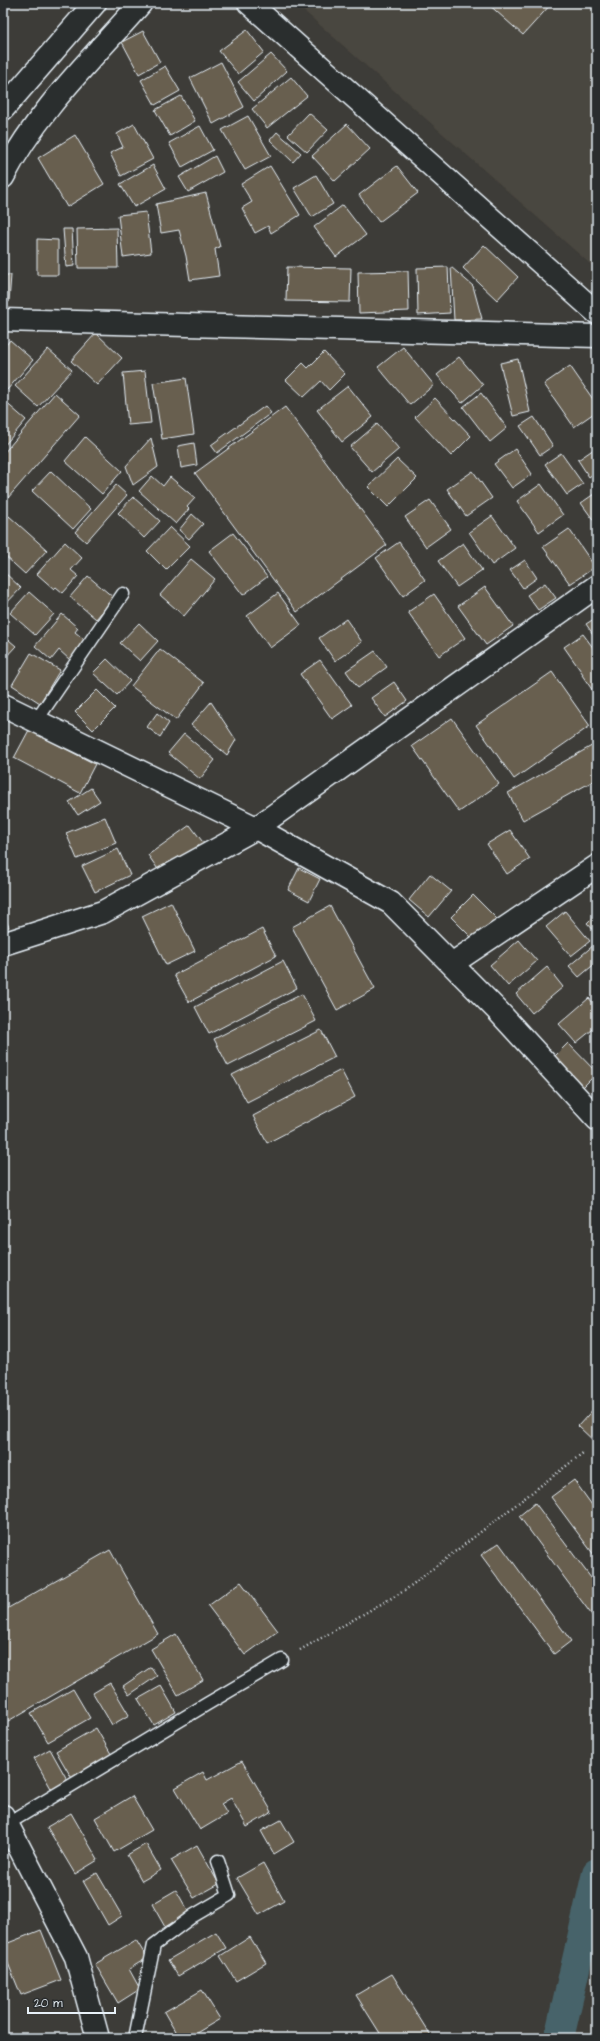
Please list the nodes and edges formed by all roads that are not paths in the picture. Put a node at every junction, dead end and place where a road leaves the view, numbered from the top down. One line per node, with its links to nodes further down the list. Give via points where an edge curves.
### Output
1 (94, 3): 4 (street)
2 (141, 3): 5 (street, via 36,122 15,153)
3 (249, 3): 6 (street)
4 (3, 109)
5 (3, 177)
6 (597, 313)
7 (3, 320): 8 (street)
8 (597, 336)
9 (597, 586): 13 (street)
10 (123, 594): 12 (lane)
11 (3, 705): 12 (street)
12 (36, 721): 13 (street)
13 (256, 828): 15 (street, via 102,912); 16 (street, via 391,903)
14 (597, 866): 16 (street)
15 (3, 944)
16 (453, 963): 17 (street)
17 (597, 1120)
18 (282, 1660): 19 (lane)
19 (5, 1820): 21 (street, via 76,1957)
20 (218, 1861): 22 (lane, via 229,1895 193,1916 154,1945)
21 (98, 2038)
22 (135, 2038)

